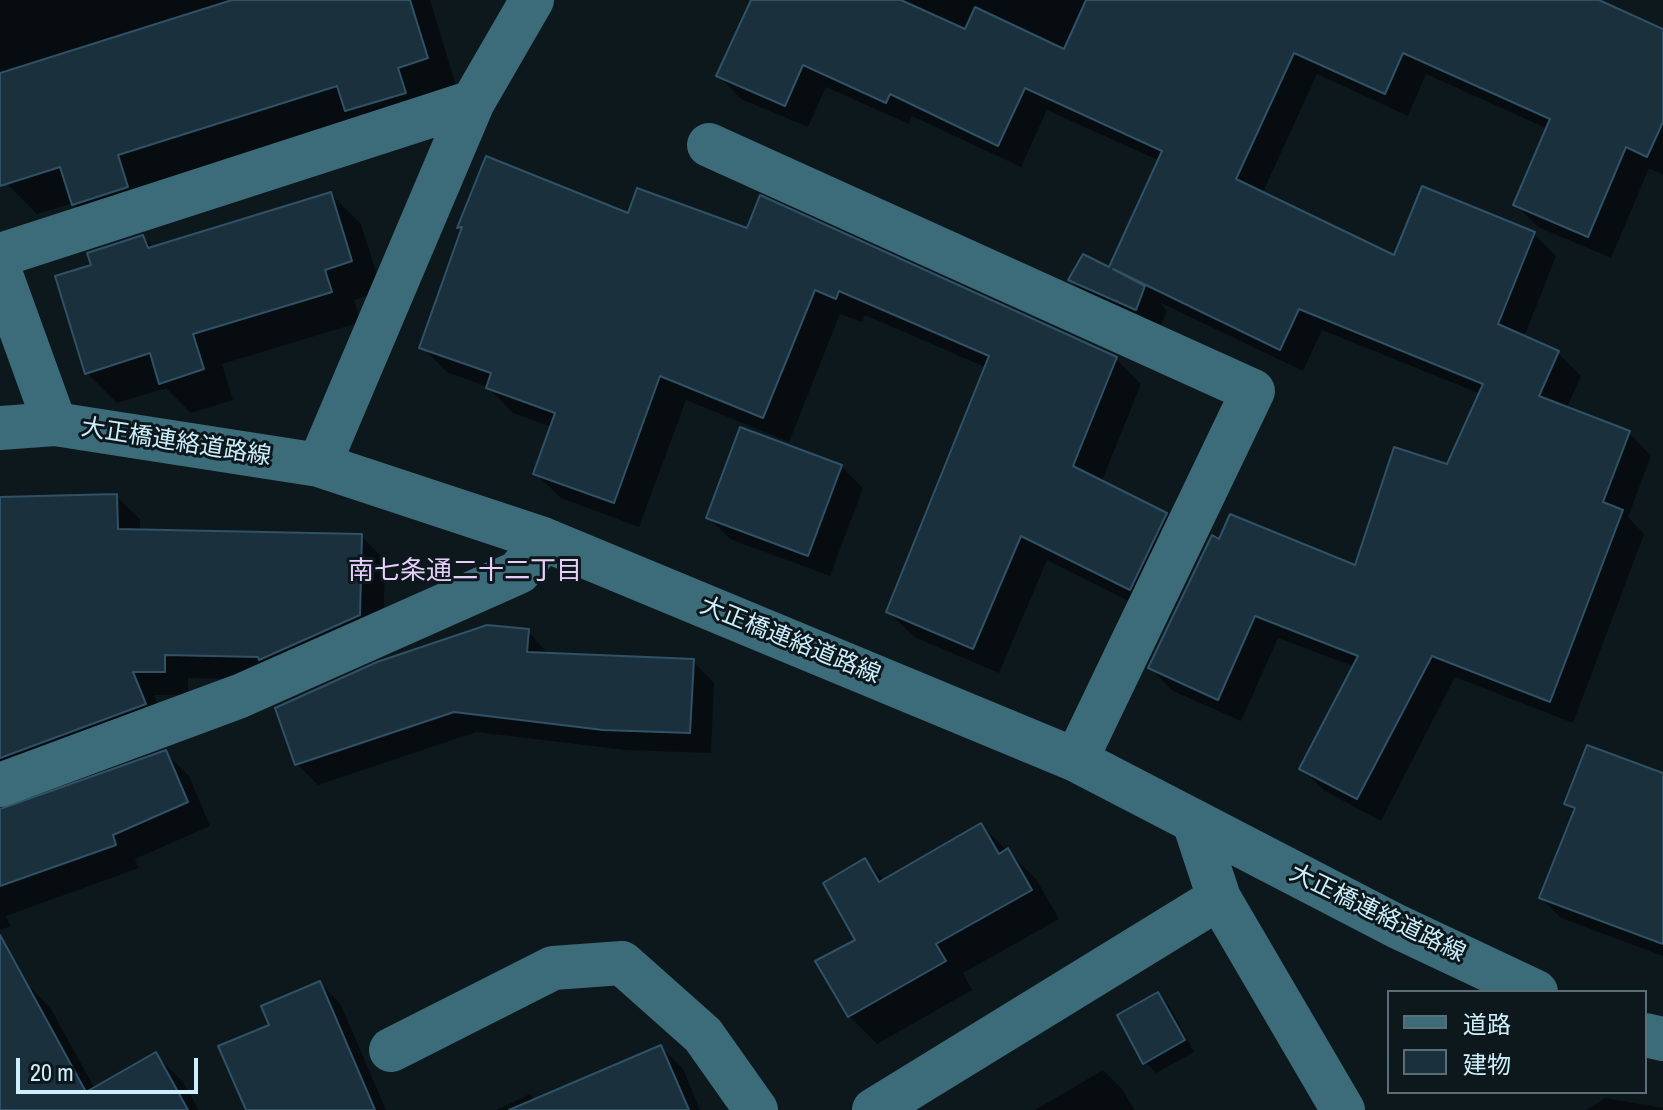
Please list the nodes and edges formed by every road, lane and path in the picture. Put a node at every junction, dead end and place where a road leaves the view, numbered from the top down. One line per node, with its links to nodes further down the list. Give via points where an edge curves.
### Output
1 (532, 0): 2 (street)
2 (473, 102): 4 (street); 8 (street)
3 (709, 145): 10 (street, via 1253,391)
4 (0, 255)
5 (0, 272): 6 (street)
6 (55, 424): 7 (street, 大正橋連絡道路線); 8 (street, 大正橋連絡道路線)
7 (0, 428)
8 (319, 465): 9 (street, 大正橋連絡道路線)
9 (543, 539): 10 (street, 大正橋連絡道路線); 11 (street, via 519,572 240,696)
10 (1076, 760): 12 (street, 大正橋連絡道路線)
11 (0, 785)
12 (1194, 822): 13 (street); 14 (street, 大正橋連絡道路線)
13 (1219, 898): 17 (street); 18 (street)
14 (1532, 990)
15 (391, 1050): 16 (street, via 553,968 622,963 703,1035)
16 (756, 1110)
17 (874, 1110)
18 (1343, 1110)

